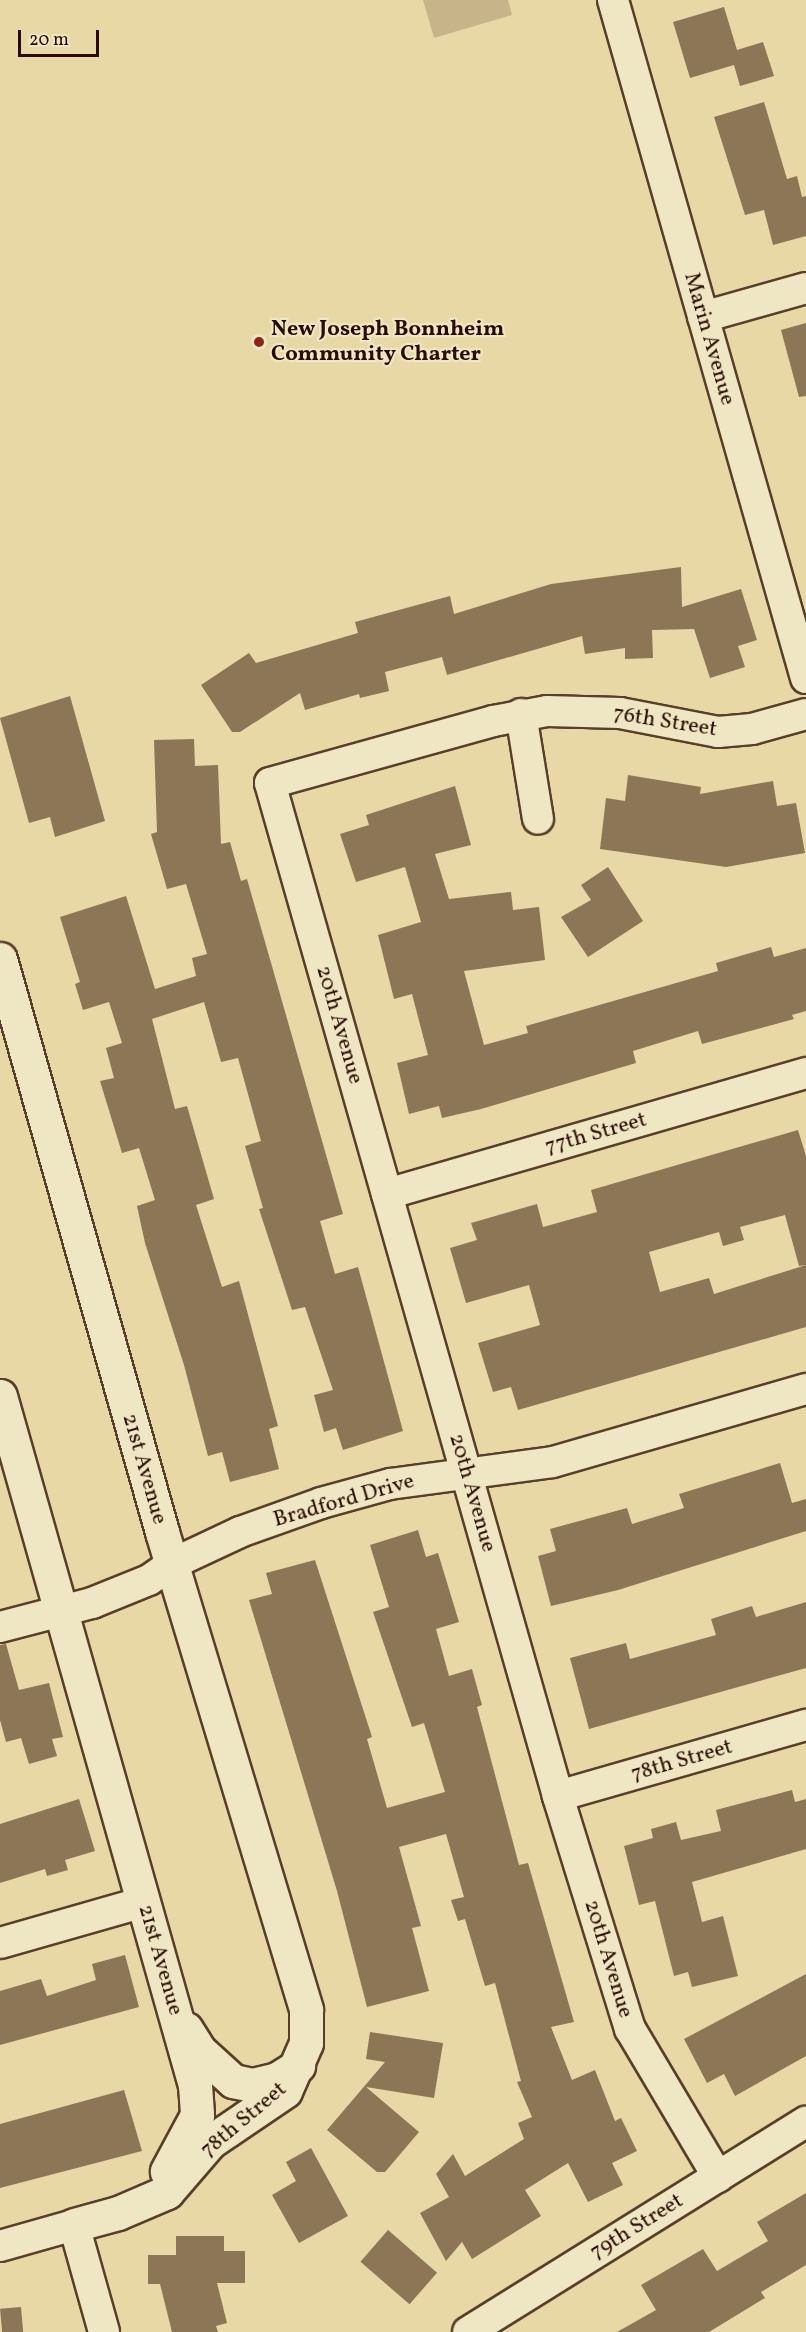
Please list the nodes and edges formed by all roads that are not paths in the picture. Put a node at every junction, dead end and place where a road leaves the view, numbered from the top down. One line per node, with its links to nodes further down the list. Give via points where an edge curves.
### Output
1 (613, 0): 3 (street, Marin Avenue)
2 (806, 288): 3 (street)
3 (703, 317): 4 (street, Marin Avenue)
4 (806, 678)
5 (521, 714): 6 (street, 76th Street, via 578,710 620,713 718,732 752,729); 7 (street, 76th Street, via 270,783); 8 (street)
6 (806, 714)
7 (272, 790): 11 (street, 20th Avenue)
8 (538, 819)
9 (0, 958): 15 (street, 21st Avenue)
10 (806, 1073): 11 (street, 77th Street)
11 (387, 1194): 14 (street, 20th Avenue)
12 (806, 1389): 14 (street, Bradford Drive, via 553,1462)
13 (0, 1396): 16 (street, 21st Avenue)
14 (466, 1472): 15 (street, Bradford Drive, via 390,1484 321,1503 240,1532); 19 (street, 20th Avenue)
15 (172, 1564): 16 (street, Bradford Drive, via 149,1580); 22 (street, 21st Avenue)
16 (61, 1610): 17 (street, Bradford Drive); 20 (street, 21st Avenue)
17 (0, 1627)
18 (806, 1725): 19 (street, 78th Street)
19 (558, 1796): 26 (street, 20th Avenue, via 630,2029)
20 (144, 1902): 21 (street); 23 (street, 21st Avenue)
21 (0, 1943)
22 (296, 1978): 24 (street, 78th Street, via 306,2010 306,2043)
23 (175, 2013): 24 (street, via 200,2051 232,2081 252,2085 277,2079); 27 (street, 21st Avenue, via 195,2085 197,2115 176,2161)
24 (299, 2065): 27 (street, 78th Street, via 285,2091 210,2142 167,2192)
25 (806, 2122): 26 (street, 79th Street)
26 (718, 2177): 31 (street, 79th Street)
27 (141, 2203): 28 (street)
28 (74, 2225): 29 (street); 30 (street)
29 (0, 2246)
30 (104, 2332)
31 (468, 2332)

